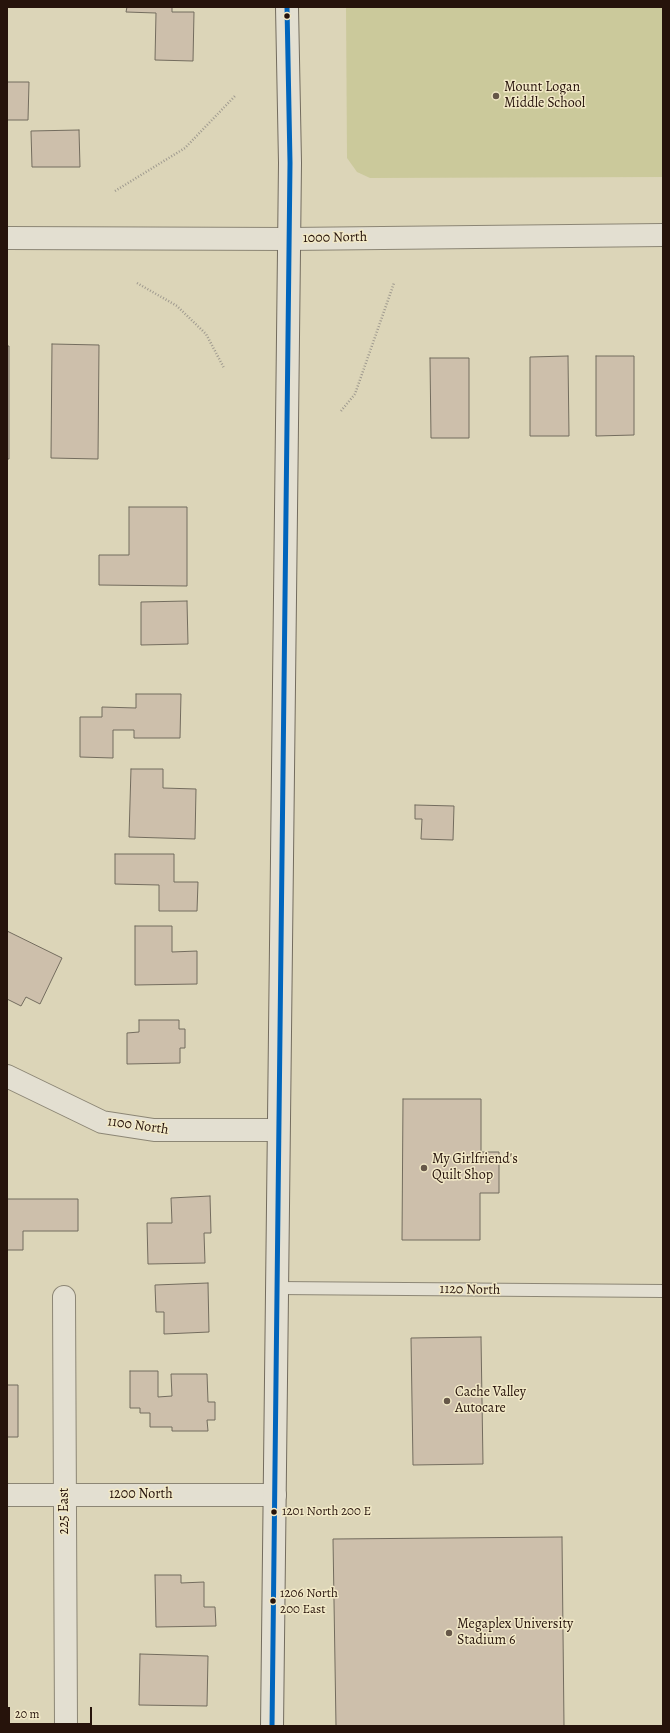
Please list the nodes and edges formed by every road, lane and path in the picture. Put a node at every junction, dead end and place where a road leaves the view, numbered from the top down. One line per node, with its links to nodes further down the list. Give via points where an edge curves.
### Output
1 (287, 7): 6 (main road)
2 (235, 96): 3 (path, via 185,148)
3 (115, 191)
4 (663, 235): 6 (main road, 1000 North)
5 (7, 238): 6 (main road, 1000 North)
6 (289, 239): 12 (main road)
7 (137, 283): 9 (path, via 177,306 206,334)
8 (394, 283): 10 (path, via 355,394)
9 (224, 368)
10 (341, 411)
11 (7, 1076): 12 (main road, 1100 North, via 102,1122 154,1130)
12 (278, 1130): 13 (main road)
13 (277, 1288): 14 (lane, 1120 North); 18 (main road)
14 (663, 1291)
15 (64, 1297): 17 (main road, 225 East)
16 (7, 1494): 17 (main road, 1200 North)
17 (65, 1495): 18 (main road, 1200 North); 19 (main road, 225 East)
18 (275, 1495): 20 (main road)
19 (66, 1726)
20 (272, 1726)

